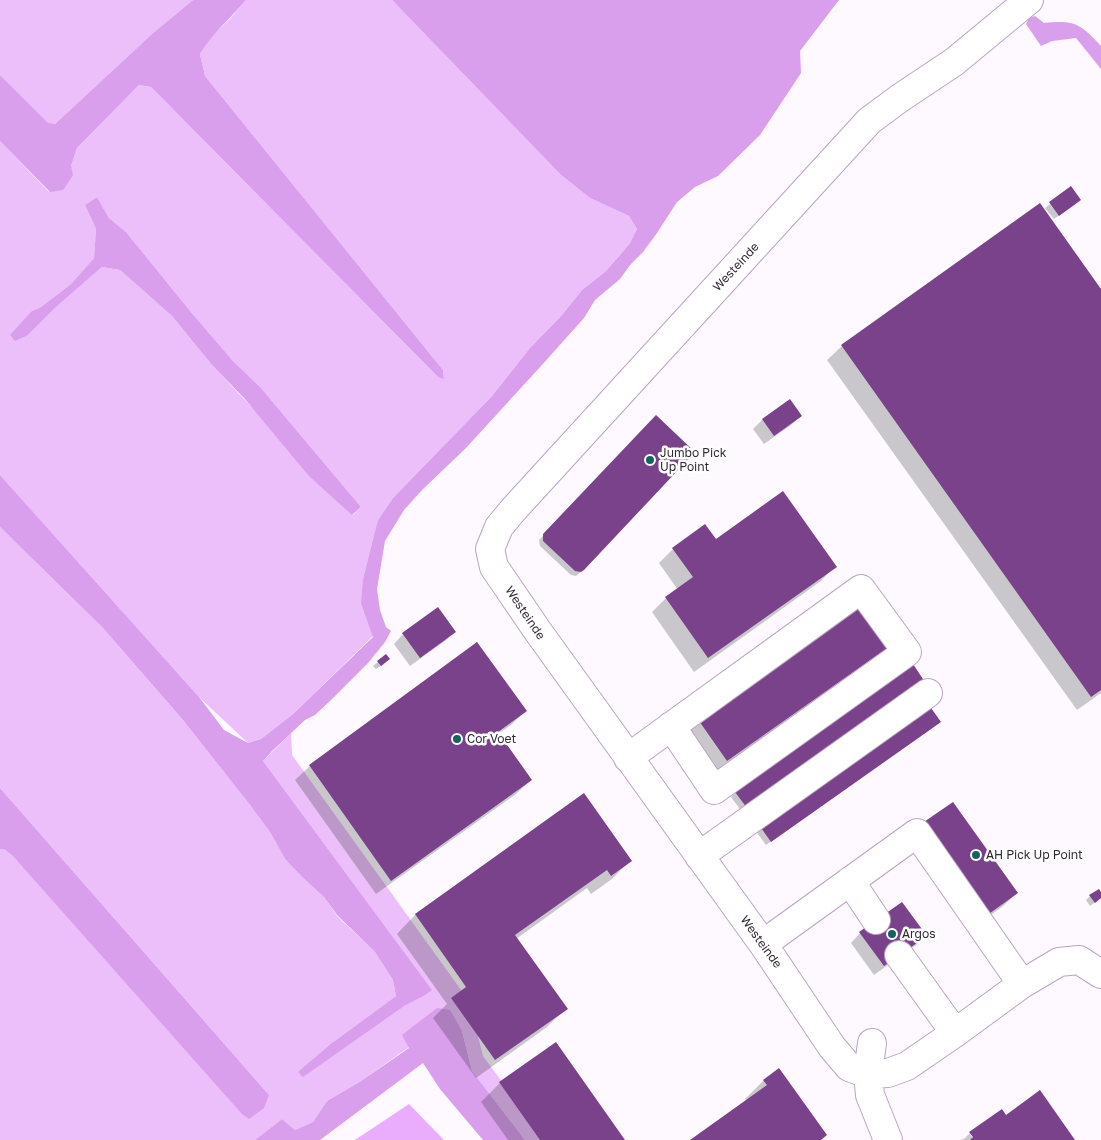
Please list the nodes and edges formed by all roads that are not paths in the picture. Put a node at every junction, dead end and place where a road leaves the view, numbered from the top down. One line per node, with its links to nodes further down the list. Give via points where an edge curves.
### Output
1 (1029, 0): 4 (street, Westeinde, via 954,62 870,121 499,527 490,549 494,567)
2 (928, 693): 5 (street)
3 (671, 726): 3 (street, via 861,589 907,652 714,790); 4 (street)
4 (628, 758): 5 (street, Westeinde)
5 (699, 856): 8 (street, Westeinde)
6 (850, 881): 7 (street); 8 (street); 11 (street, via 917,833)
7 (876, 920)
8 (763, 944): 14 (street, Westeinde, via 832,1047 849,1066)
9 (899, 955): 12 (street)
10 (1101, 974): 11 (street, via 1079,960 1059,962)
11 (1022, 984): 12 (street)
12 (955, 1033): 14 (street, via 907,1066 888,1073)
13 (872, 1043): 14 (street)
14 (868, 1074): 15 (street, via 870,1095)
15 (888, 1140)

